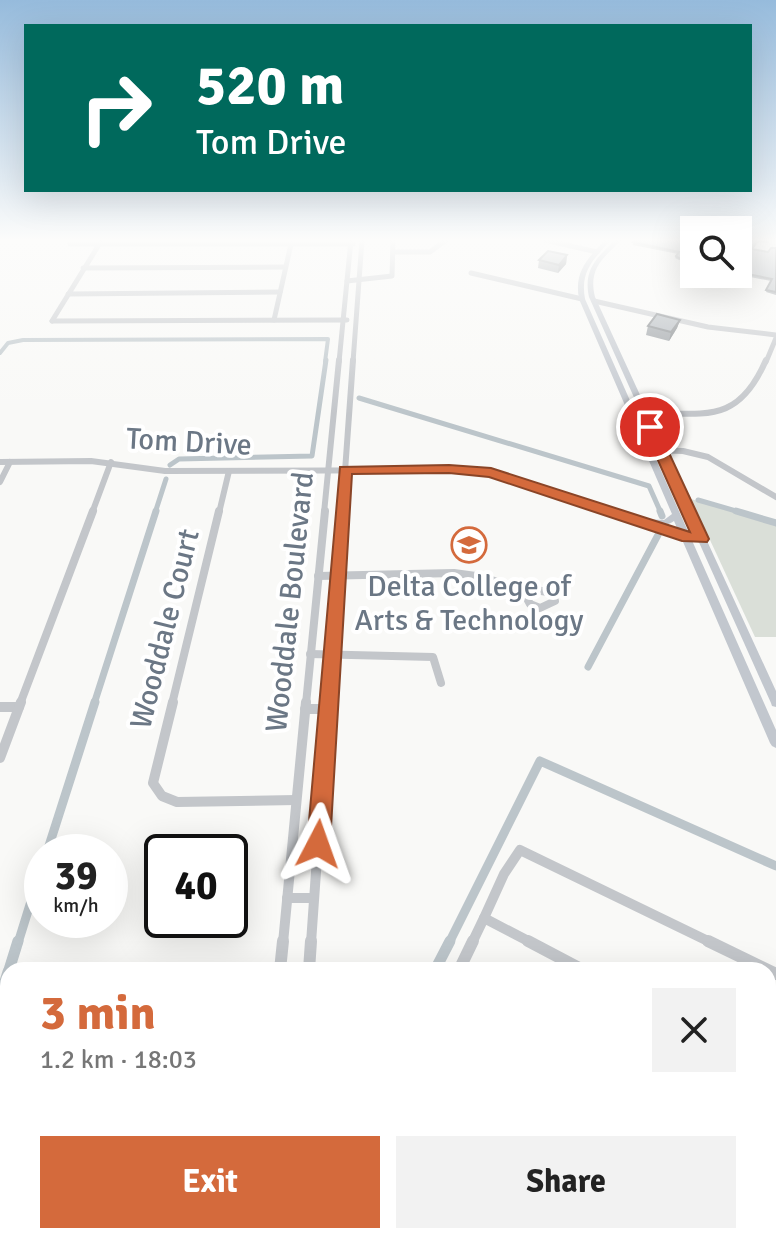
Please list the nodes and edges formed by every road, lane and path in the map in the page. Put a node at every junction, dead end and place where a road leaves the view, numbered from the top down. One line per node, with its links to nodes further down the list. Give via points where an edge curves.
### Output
1 (66, 298): 9 (street, via 52,321)
2 (279, 298): 9 (street)
3 (345, 298): 10 (street, Wooddale Boulevard)
4 (358, 298): 11 (street, Wooddale Boulevard)
5 (578, 298): 7 (street)
6 (593, 298): 8 (main road)
7 (582, 299): 8 (main road); 14 (main road)
8 (594, 301): 12 (street, via 708,327); 13 (main road)
9 (274, 320): 10 (street)
10 (343, 320): 11 (street); 15 (street, Wooddale Boulevard)
11 (356, 320): 16 (street, Wooddale Boulevard)
12 (776, 336): 17 (street, via 747,395 734,406)
13 (614, 346): 14 (main road); 17 (main road)
14 (604, 347): 18 (main road)
15 (337, 382): 16 (street); 25 (street, Wooddale Boulevard)
16 (351, 383): 26 (street, Wooddale Boulevard)
17 (644, 413): 19 (main road)
18 (639, 427): 19 (street); 20 (main road)
19 (650, 427): 21 (main road)
20 (649, 450): 21 (street); 30 (main road)
21 (660, 450): 29 (street, via 708,457); 33 (main road)
22 (0, 462): 23 (street, Tom Drive)
23 (10, 462): 24 (street, Tom Drive); 28 (street)
24 (111, 462): 27 (street, Tom Drive, via 165,471); 46 (street)
25 (329, 470): 26 (street, Tom Drive); 27 (street, Tom Drive); 34 (street, Wooddale Boulevard)
26 (345, 470): 31 (street, Tom Drive, via 491,473); 35 (street, Wooddale Boulevard)
27 (229, 471): 51 (street, Wooddale Court, via 153,783 162,796 177,802)
28 (0, 482)
29 (776, 497)
30 (677, 514): 31 (main road, via 666,523); 32 (main road)
31 (641, 522): 32 (street, Tom Drive)
32 (687, 537): 33 (street, Tom Drive); 37 (main road)
33 (701, 539): 38 (main road)
34 (318, 576): 35 (street); 41 (street, Wooddale Boulevard)
35 (338, 576): 36 (street, via 454,573); 42 (street, Wooddale Boulevard)
36 (523, 591)
37 (713, 597): 38 (main road); 40 (main road)
38 (741, 626): 39 (main road)
39 (753, 651): 40 (main road); 44 (main road)
40 (736, 652): 49 (main road)
41 (310, 654): 42 (street); 47 (street, Wooddale Boulevard)
42 (332, 654): 43 (street, via 433,657); 48 (street, Wooddale Boulevard)
43 (441, 683)
44 (776, 703)
45 (0, 707): 46 (street)
46 (19, 707): 50 (street)
47 (305, 709): 48 (street); 51 (street, Wooddale Boulevard)
48 (328, 709): 53 (street, Wooddale Boulevard)
49 (776, 743)
50 (0, 758)
51 (296, 800): 52 (street, Wooddale Boulevard)
52 (287, 898): 53 (street); 55 (street, Wooddale Boulevard)
53 (314, 898): 56 (street, Wooddale Boulevard)
54 (484, 918): 57 (street); 58 (street); 59 (street, via 516,852 525,851)
55 (281, 962)
56 (310, 962)
57 (463, 962)
58 (568, 962)
59 (752, 962)

